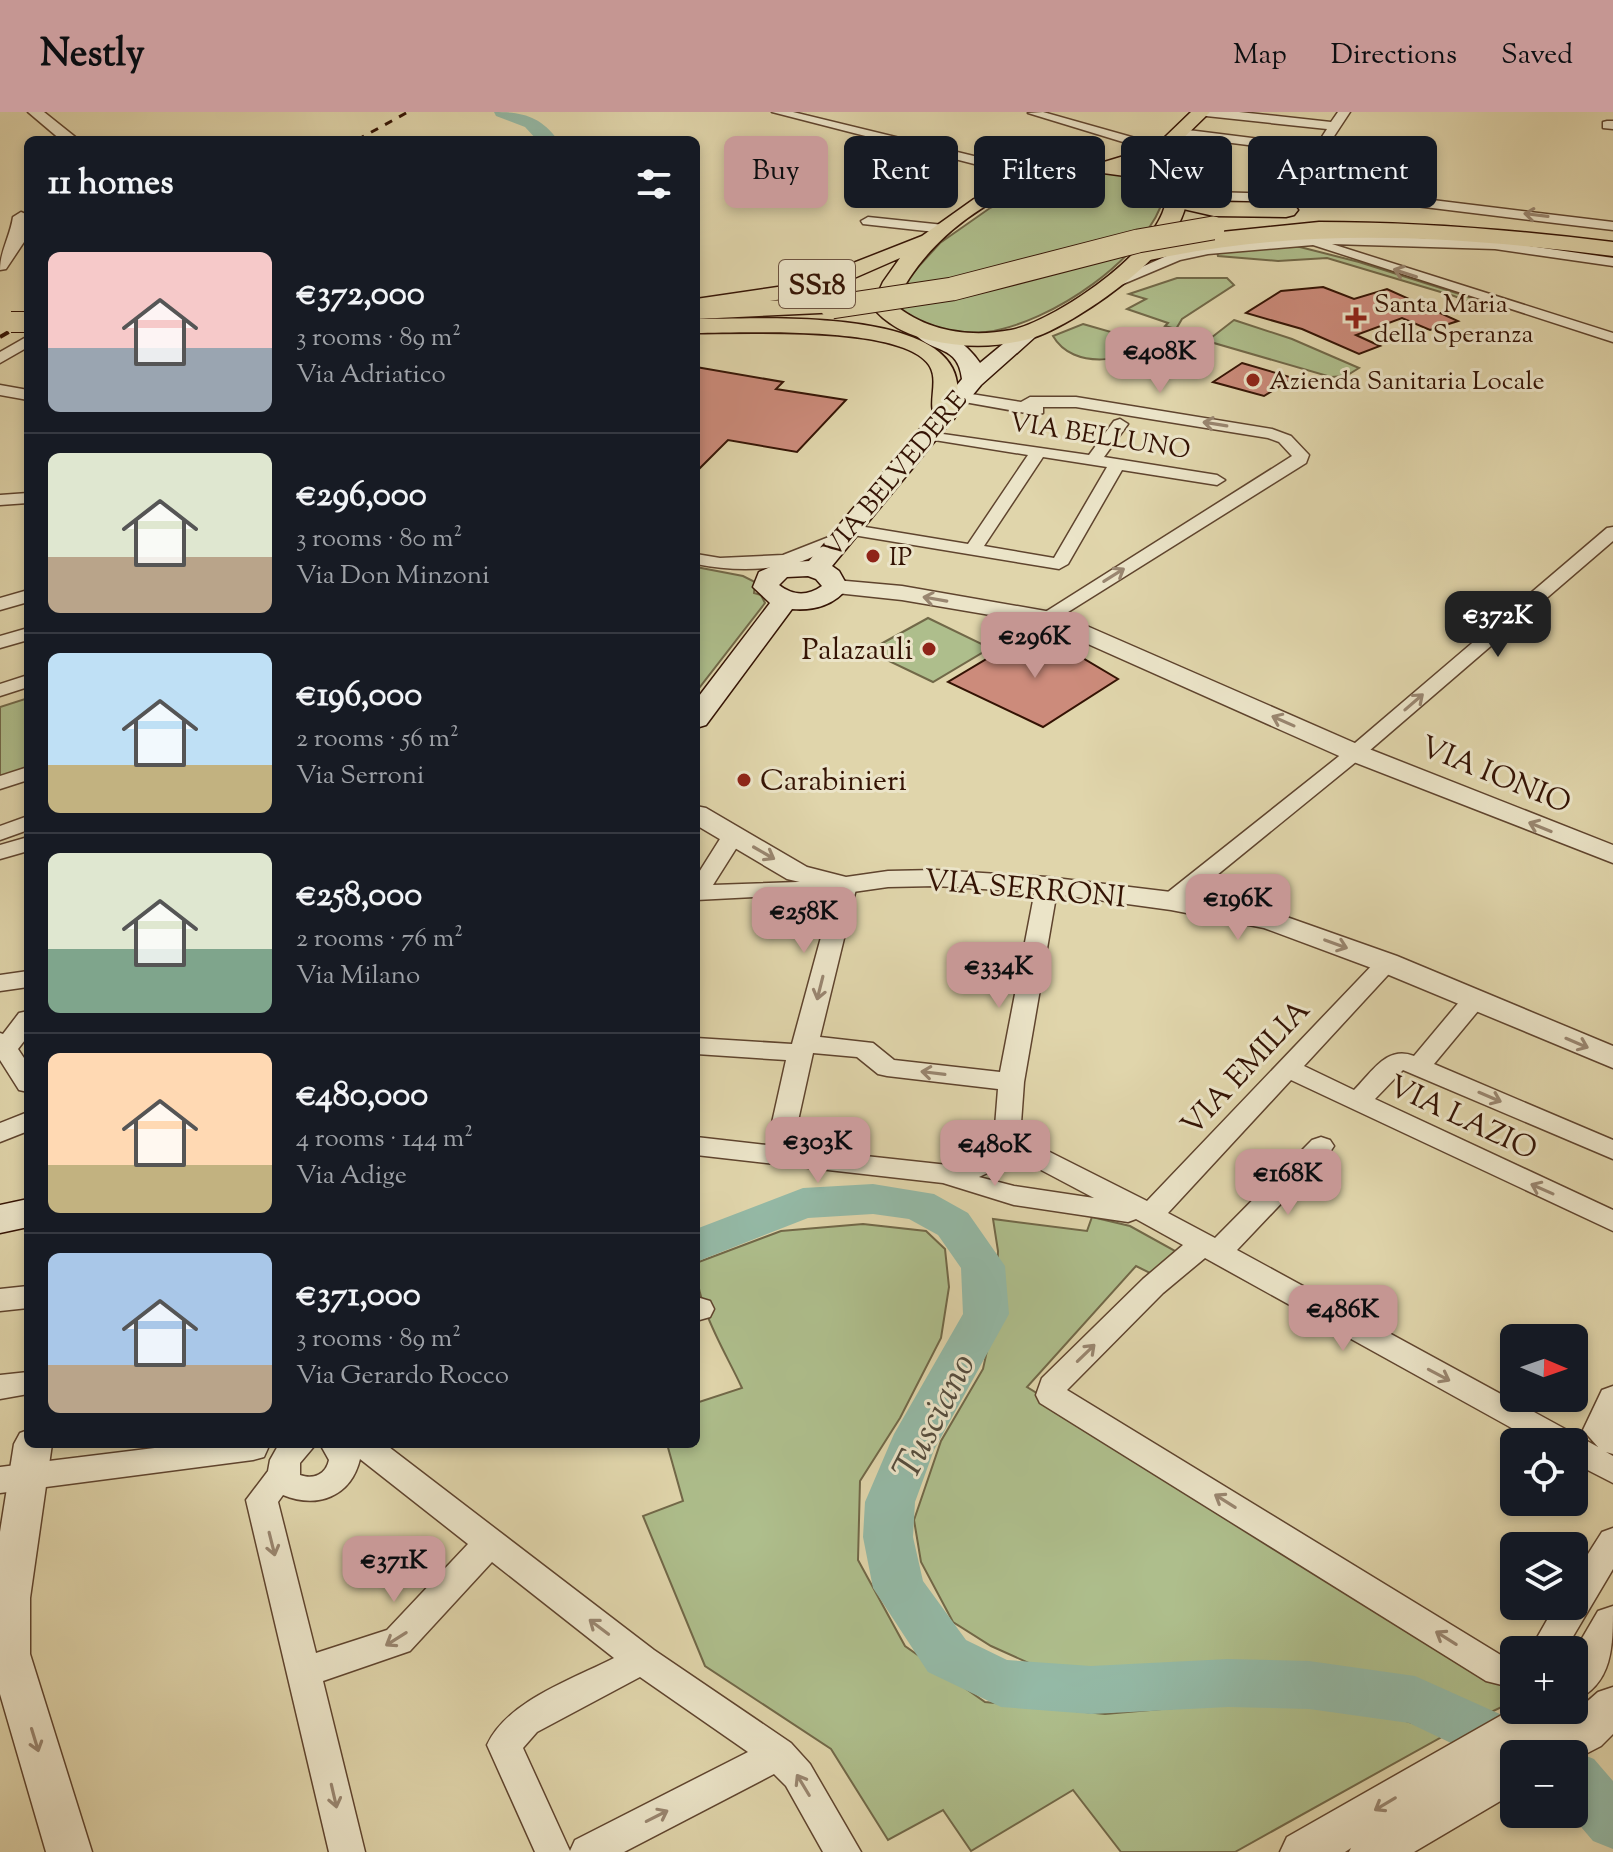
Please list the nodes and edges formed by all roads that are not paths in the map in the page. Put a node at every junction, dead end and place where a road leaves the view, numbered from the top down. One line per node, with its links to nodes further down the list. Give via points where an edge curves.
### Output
1 (35, 112): 9 (street)
2 (778, 112): 13 (street)
3 (1204, 112): 6 (street); 8 (main road, SS18)
4 (1344, 112): 7 (street)
5 (1034, 113): 11 (street)
6 (1261, 118): 7 (street); 12 (street)
7 (1335, 126): 12 (street, via 1319,150)
8 (1180, 133): 10 (main road, SS18); 12 (street)
9 (66, 136)
10 (1177, 136)
11 (1121, 138)
12 (1241, 141)
13 (974, 160)
14 (1232, 197): 20 (street, one-way to 14, via 1416,202)
15 (978, 208): 22 (main road, VIA BELVEDERE / SS18)
16 (1174, 208): 25 (main road, VIA BELVEDERE / SS18)
17 (1212, 208): 24 (highway, via 1419,213)
18 (24, 212): 21 (street); 27 (street, via 18,239)
19 (868, 221): 22 (street)
20 (1613, 226)
21 (0, 232)
22 (938, 234): 29 (main road, SS18, via 804,287); 34 (main road, VIA BELVEDERE / SS18, via 897,274 883,306)
23 (1310, 240): 26 (street, via 1495,245); 28 (street, via 1176,257); 35 (street, one-way to 23)
24 (1613, 245): 25 (highway, via 1384,229 1263,235); 30 (highway, bridge, via 1489,228 1307,221 1213,228 1138,241 952,289 832,307)
25 (1145, 254): 28 (main road, VIA BELVEDERE / SS18)
26 (1613, 262)
27 (0, 265)
28 (1111, 284): 33 (main road, VIA BELVEDERE / SS18)
29 (700, 307)
30 (700, 308)
31 (700, 318): 34 (main road, SS18, via 833,320)
32 (700, 326): 39 (main road, via 869,332 925,350 938,360 944,376)
33 (1028, 333): 34 (main road, VIA BELVEDERE / SS18, via 981,339); 39 (main road, VIA BELVEDERE)
34 (926, 334): 39 (main road, VIA BELVEDERE, via 965,354 972,364)
35 (1613, 338)
36 (24, 344): 37 (street)
37 (0, 359): 38 (street)
38 (24, 359)
39 (967, 389): 43 (street); 43 (street, via 989,384 1000,396); 47 (main road, VIA BELVEDERE)
40 (0, 390): 41 (street)
41 (24, 395)
42 (24, 396): 44 (street)
43 (1027, 405): 45 (street, via 1076,402); 46 (street)
44 (0, 409)
45 (1157, 422): 46 (street); 63 (street, one-way to 45, via 1300,459 1288,444 1265,447)
46 (1120, 424): 49 (street)
47 (928, 434): 48 (street, VIA BELLUNO); 55 (main road, VIA BELVEDERE)
48 (1039, 451): 49 (street, VIA BELLUNO); 56 (street)
49 (1093, 460): 50 (street, VIA BELLUNO)
50 (1117, 464): 51 (street, VIA BELLUNO); 56 (street, via 1059,564)
51 (1217, 480)
52 (24, 498): 53 (street)
53 (0, 500)
54 (1613, 532): 71 (street, one-way to 54)
55 (843, 534): 56 (street); 58 (street, via 786,560); 59 (main road, VIA BELVEDERE)
56 (973, 550)
57 (700, 560): 58 (street)
58 (729, 565): 60 (street)
59 (825, 578): 60 (main road); 63 (street, VIA IONIO, one-way to 59)
60 (780, 582): 70 (main road)
61 (24, 597): 62 (street)
62 (0, 604)
63 (1049, 618): 71 (street, VIA IONIO, one-way to 63)
64 (24, 635): 65 (street)
65 (0, 642)
66 (24, 682): 67 (street)
67 (0, 690)
68 (24, 696): 69 (street)
69 (0, 703)
70 (700, 712)
71 (1355, 753): 80 (street, VIA IONIO, one-way to 71); 85 (street)
72 (24, 774): 73 (street)
73 (0, 783)
74 (700, 816): 77 (street)
75 (24, 824): 76 (street)
76 (0, 833)
77 (733, 836): 81 (street, one-way to 81, via 797,873); 83 (street)
78 (24, 845): 79 (street)
79 (0, 852)
80 (1613, 855)
81 (846, 885): 82 (street, VIA SERRONI, via 936,878); 84 (street, VIA SERRONI); 92 (street, one-way to 92)
82 (1047, 885): 85 (street, VIA SERRONI); 98 (street)
83 (700, 887)
84 (700, 893)
85 (1171, 901): 86 (street, VIA SERRONI, one-way to 86, via 1271,921)
86 (1387, 963): 89 (street, VIA SERRONI); 96 (street, VIA EMILIA)
87 (24, 980): 88 (street)
88 (0, 983)
89 (1474, 1000): 94 (street, VIA SERRONI, one-way to 94); 95 (street)
90 (24, 1023): 91 (street)
91 (3, 1044): 97 (street)
92 (804, 1044): 93 (street); 98 (street, one-way to 92, via 887,1068 864,1049); 108 (street)
93 (700, 1046)
94 (1613, 1058)
95 (1419, 1066): 99 (street, via 1399,1059); 107 (street, one-way to 107)
96 (1286, 1068): 99 (street, VIA LAZIO); 111 (street, VIA EMILIA)
97 (24, 1078)
98 (1011, 1082): 103 (street)
99 (1357, 1102): 113 (street, VIA LAZIO, one-way to 99)
100 (24, 1123): 101 (street)
101 (0, 1133)
102 (24, 1141): 106 (street)
103 (1007, 1141): 109 (street, via 991,1162); 111 (street)
104 (1321, 1146): 114 (street)
105 (700, 1147): 108 (street)
106 (0, 1150)
107 (1613, 1150)
108 (777, 1157): 109 (street)
109 (948, 1174): 111 (street, via 1000,1191)
110 (24, 1214): 112 (main road)
111 (1150, 1215): 114 (street)
112 (0, 1219)
113 (1613, 1221)
114 (1211, 1249): 120 (street, one-way to 120); 137 (street, one-way to 114, via 1051,1395 1052,1386 1153,1286)
115 (24, 1297): 116 (street)
116 (0, 1300)
117 (24, 1384): 118 (street)
118 (0, 1387)
119 (1613, 1398): 121 (street, via 1598,1430)
120 (1537, 1428)
121 (1613, 1442)
122 (230, 1448): 128 (street)
123 (257, 1448): 127 (street)
124 (349, 1448): 127 (street, via 340,1476 323,1488 295,1488)
125 (352, 1448): 131 (street)
126 (1588, 1456): 129 (street)
127 (289, 1461): 138 (street, one-way to 138, via 262,1500)
128 (21, 1467): 134 (street)
129 (1613, 1471)
130 (1613, 1541): 132 (street)
131 (489, 1543): 135 (street, one-way to 131); 138 (street, one-way to 138, via 398,1641)
132 (1588, 1583)
133 (1613, 1624): 136 (street)
134 (4, 1655): 144 (street, one-way to 144)
135 (642, 1660): 142 (street); 146 (street, via 525,1721 504,1745)
136 (1588, 1666)
137 (1500, 1671)
138 (304, 1672): 145 (street, one-way to 145)
139 (1600, 1719): 141 (street)
140 (1519, 1724): 149 (street, one-way to 149)
141 (1566, 1740)
142 (779, 1754): 147 (street, one-way to 142); 148 (street, one-way to 142, via 798,1775)
143 (1500, 1777): 150 (street)
144 (69, 1852)
145 (347, 1852)
146 (553, 1852)
147 (588, 1852)
148 (843, 1852)
149 (1303, 1852)
150 (1372, 1852)

